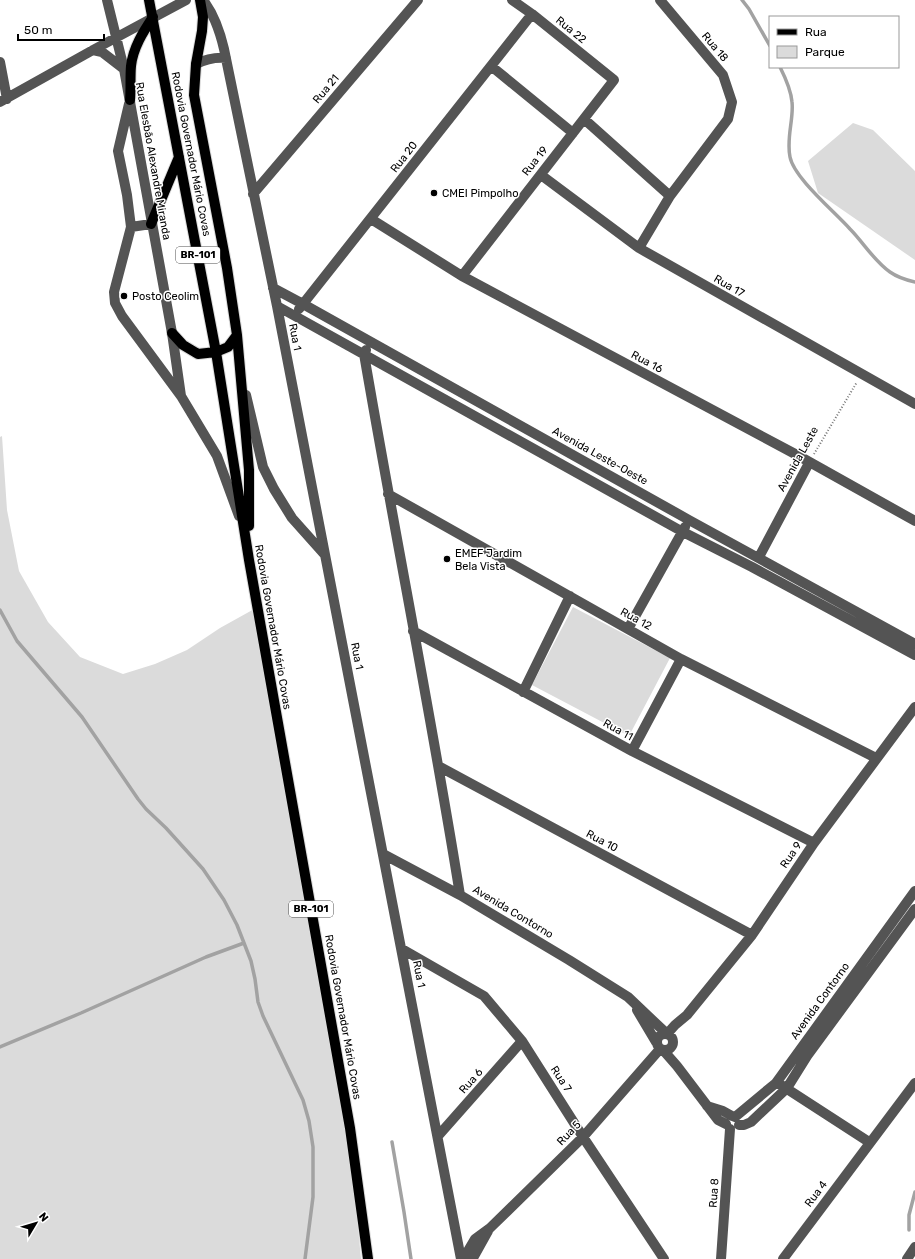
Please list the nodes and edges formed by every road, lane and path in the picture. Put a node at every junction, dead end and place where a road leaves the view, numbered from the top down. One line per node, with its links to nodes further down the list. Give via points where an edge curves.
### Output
1 (107, 0): 11 (street, Rua Elesbão Alexandre Miranda)
2 (149, 0): 10 (main road, Rodovia Governador Mário Covas / BR-101)
3 (186, 0): 10 (street)
4 (200, 0): 15 (main road, via 203,17)
5 (203, 0): 13 (street, Rua 1, via 220,33)
6 (418, 0): 25 (street, Rua 21)
7 (512, 0): 9 (street, Rua 22)
8 (660, 0): 26 (street, Rua 18, via 722,75 732,102 728,119)
9 (532, 14): 16 (street, Rua 20); 18 (street, Rua 22)
10 (153, 17): 11 (street); 19 (main road, via 143,32 131,65); 23 (main road, Rodovia Governador Mário Covas / BR-101)
11 (117, 38): 12 (street); 17 (street, Rua Elesbão Alexandre Miranda)
12 (93, 50): 17 (street, via 102,52); 20 (street)
13 (226, 58): 15 (street, via 215,57); 25 (street, Rua 1)
14 (0, 62): 20 (street)
15 (196, 64): 37 (main road, via 194,95)
16 (491, 66): 22 (street); 27 (street, Rua 20)
17 (124, 69): 19 (street, Rua Elesbão Alexandre Miranda)
18 (614, 80): 21 (street, Rua 19)
19 (130, 100): 28 (street, Rua Elesbão Alexandre Miranda); 29 (street, via 118,151)
20 (3, 101)
21 (584, 119): 22 (street, Rua 19); 26 (street)
22 (573, 133): 24 (street, Rua 19)
23 (180, 157): 28 (main road); 39 (main road, Rodovia Governador Mário Covas / BR-101)
24 (541, 174): 30 (street, Rua 17); 31 (street, Rua 19)
25 (253, 194): 32 (street, Rua 1)
26 (670, 196): 30 (street)
27 (371, 218): 31 (street, Rua 16); 33 (street, Rua 20)
28 (151, 224): 29 (street); 36 (street, Rua Elesbão Alexandre Miranda)
29 (131, 227): 43 (street, via 114,292 115,303)
30 (639, 248): 42 (street, Rua 17)
31 (462, 276): 45 (street, Rua 16)
32 (273, 288): 33 (street, Avenida Leste-Oeste); 34 (street, Rua 1)
33 (303, 304): 35 (street, Rua 20); 38 (street, Avenida Leste-Oeste)
34 (277, 306): 35 (street); 51 (street, Rua 1)
35 (294, 315): 40 (street)
36 (172, 333): 39 (main road, via 198,354); 43 (street, Rua Elesbão Alexandre Miranda)
37 (237, 335): 39 (main road, via 228,347); 41 (main road)
38 (370, 341): 40 (street); 47 (street, Avenida Leste-Oeste)
39 (216, 352): 49 (main road, Rodovia Governador Mário Covas / BR-101)
40 (364, 354): 46 (street); 50 (street)
41 (240, 373): 51 (street, via 263,467 292,518); 53 (main road, via 249,470)
42 (862, 374): 44 (street, Rua 17); 45 (path, Avenida Leste)
43 (181, 396): 49 (street, Rua Elesbão Alexandre Miranda, via 217,456)
44 (915, 404)
45 (809, 463): 48 (street, Rua 16); 52 (street, Avenida Leste)
46 (388, 494): 54 (street, Rua 12); 56 (street)
47 (689, 520): 50 (street); 52 (street, Avenida Leste-Oeste)
48 (915, 521)
49 (244, 529): 53 (main road, Rodovia Governador Mário Covas / BR-101)
50 (683, 532): 55 (street); 58 (street)
51 (325, 555): 66 (street, Rua 1)
52 (759, 557): 57 (street, Avenida Leste-Oeste)
53 (249, 560): 83 (main road, Rodovia Governador Mário Covas / BR-101, via 350,1128)
54 (570, 596): 55 (street, Rua 12); 60 (street)
55 (628, 628): 59 (street, Rua 12)
56 (413, 631): 60 (street, Rua 11); 64 (street)
57 (915, 644)
58 (915, 655)
59 (681, 658): 62 (street); 63 (street, Rua 12)
60 (523, 692): 62 (street, Rua 11)
61 (915, 707): 63 (street, Rua 9)
62 (632, 751): 65 (street, Rua 11)
63 (876, 758): 65 (street, Rua 9)
64 (440, 767): 68 (street); 70 (street, Rua 10)
65 (814, 843): 70 (street, Rua 9)
66 (383, 854): 68 (street, Avenida Contorno); 71 (street, Rua 1)
67 (915, 891): 74 (street, Avenida Contorno)
68 (460, 895): 73 (street, Avenida Contorno, via 628,997)
69 (915, 909): 76 (street, Avenida Contorno, via 807,1056)
70 (752, 936): 73 (street, Rua 9, via 687,1015 681,1027)
71 (402, 949): 72 (street, Rua 7, via 484,996); 78 (street, Rua 1)
72 (522, 1041): 78 (street, Rua 6); 79 (street, Rua 7)
73 (665, 1042): 77 (street, Avenida Contorno, via 677,1066 707,1106 723,1111); 79 (street, Rua 5)
74 (776, 1083): 76 (street); 77 (street, Avenida Contorno)
75 (915, 1083): 80 (street, Rua 4)
76 (787, 1088): 77 (street, Avenida Contorno, via 751,1122 744,1125); 80 (street)
77 (732, 1122): 85 (street, Rua 8)
78 (438, 1136): 82 (street, Rua 1)
79 (583, 1137): 82 (street, Rua 5, via 490,1228 475,1239); 84 (street, Rua 7)
80 (869, 1142): 86 (street, Rua 4)
81 (915, 1249): 87 (street)
82 (467, 1258)
83 (368, 1259)
84 (664, 1259)
85 (721, 1259)
86 (783, 1259)
87 (906, 1259)

